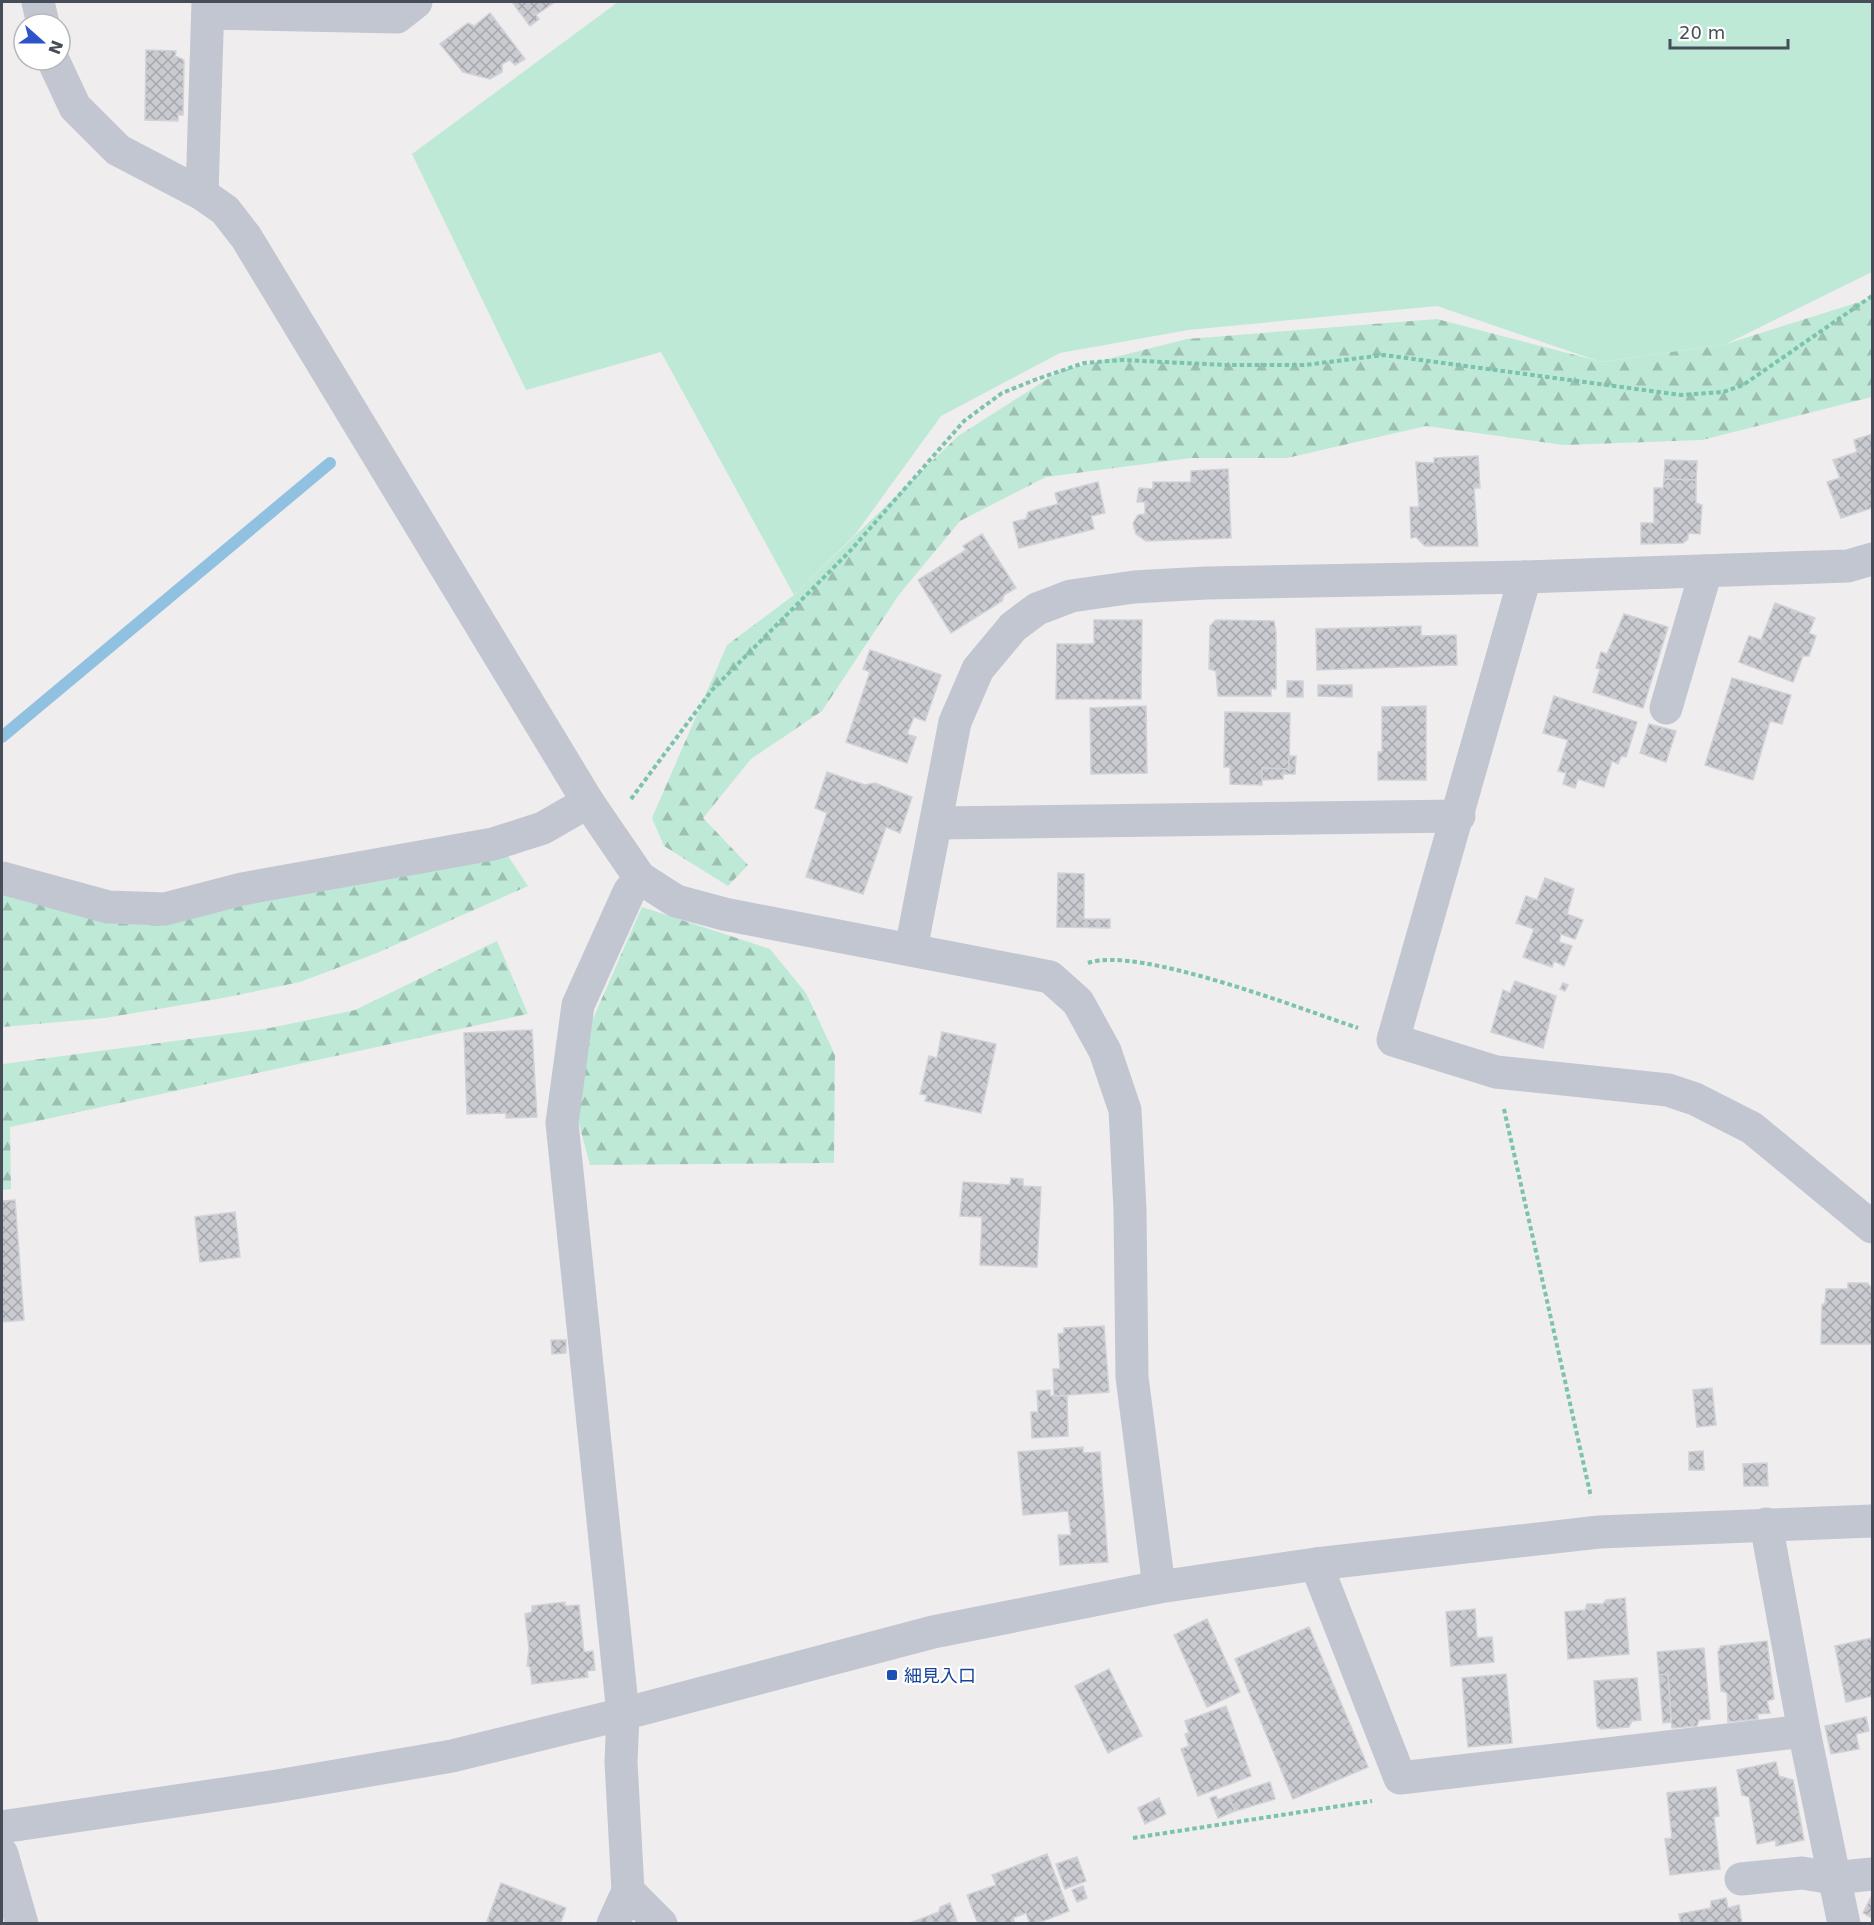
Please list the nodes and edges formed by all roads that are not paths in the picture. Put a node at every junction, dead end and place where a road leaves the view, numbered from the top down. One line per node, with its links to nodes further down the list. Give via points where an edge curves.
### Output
1 (208, 7): 2 (street); 4 (street)
2 (403, 7)
3 (59, 72): 4 (street, via 75,107 118,150)
4 (202, 194): 9 (street, via 225,210 262,261)
5 (1872, 559): 6 (street, via 1848,566)
6 (1706, 571): 7 (street); 8 (street)
7 (1525, 577): 10 (street); 11 (street, via 1144,586 1071,596 1037,609 1013,627 978,669 955,722)
8 (1666, 708)
9 (595, 813): 12 (street, via 493,844 242,889 165,909 108,907); 13 (street)
10 (1459, 816): 11 (street); 15 (street, via 1393,1040 1496,1072 1668,1090 1695,1099 1752,1128)
11 (937, 823): 14 (street)
12 (2, 878)
13 (640, 878): 14 (street, via 676,901 724,914); 20 (street, via 629,892 578,1005 562,1123)
14 (911, 949): 19 (street, via 1050,977 1078,1002 1104,1051 1125,1110 1132,1377)
15 (1872, 1227)
16 (1872, 1521): 17 (street)
17 (1766, 1524): 18 (street, via 1599,1532); 21 (street)
18 (1316, 1564): 19 (street); 21 (street, via 1400,1778)
19 (1159, 1587): 20 (street, via 933,1632)
20 (623, 1714): 22 (street, via 452,1756); 27 (street, via 621,1762)
21 (1804, 1731): 25 (street)
22 (2, 1827)
23 (2, 1854): 28 (street)
24 (1872, 1874): 25 (street)
25 (1833, 1878): 26 (street, via 1802,1873); 31 (street)
26 (1741, 1879)
27 (628, 1891): 29 (street); 30 (street)
28 (22, 1923)
29 (613, 1923)
30 (661, 1923)
31 (1844, 1923)

